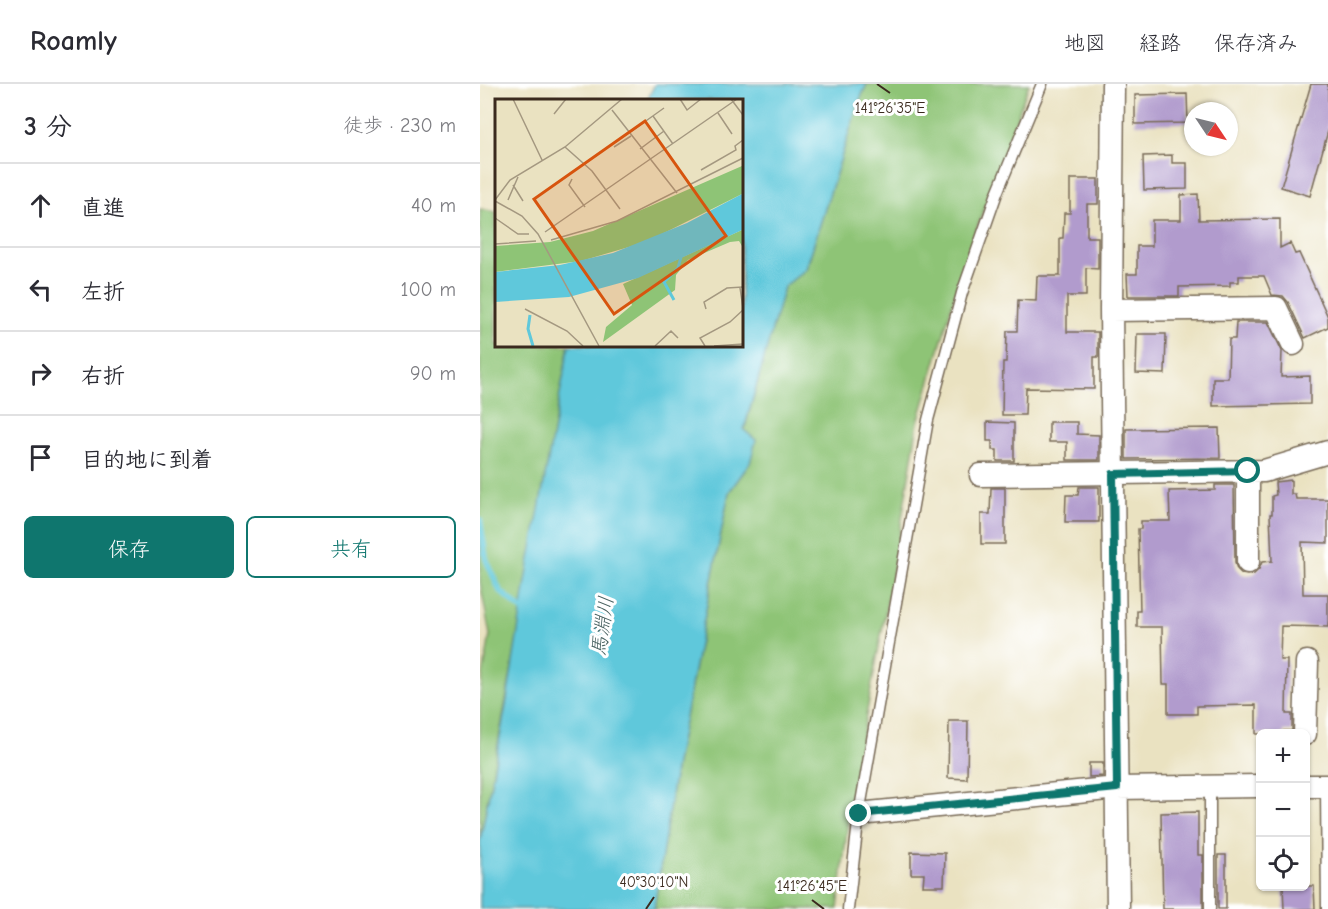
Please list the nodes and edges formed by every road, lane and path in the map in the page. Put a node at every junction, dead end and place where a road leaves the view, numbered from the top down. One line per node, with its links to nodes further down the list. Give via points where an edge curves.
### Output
1 (1042, 84): 16 (lane, via 997,193 962,293 928,420)
2 (1113, 84): 3 (street)
3 (1111, 310): 4 (street, via 1276,308); 7 (street)
4 (1293, 344)
5 (1328, 452): 6 (street, via 1264,471)
6 (1248, 471): 7 (street); 9 (street)
7 (1113, 474): 8 (street); 15 (street)
8 (981, 475)
9 (1248, 562)
10 (1307, 662): 11 (street)
11 (1305, 729)
12 (1256, 786): 14 (street)
13 (1320, 786): 20 (lane)
14 (1210, 787): 15 (street); 19 (lane)
15 (1117, 788): 16 (street); 18 (street)
16 (859, 814): 17 (lane)
17 (848, 909)
18 (1118, 909)
19 (1210, 909)
20 (1327, 909)

